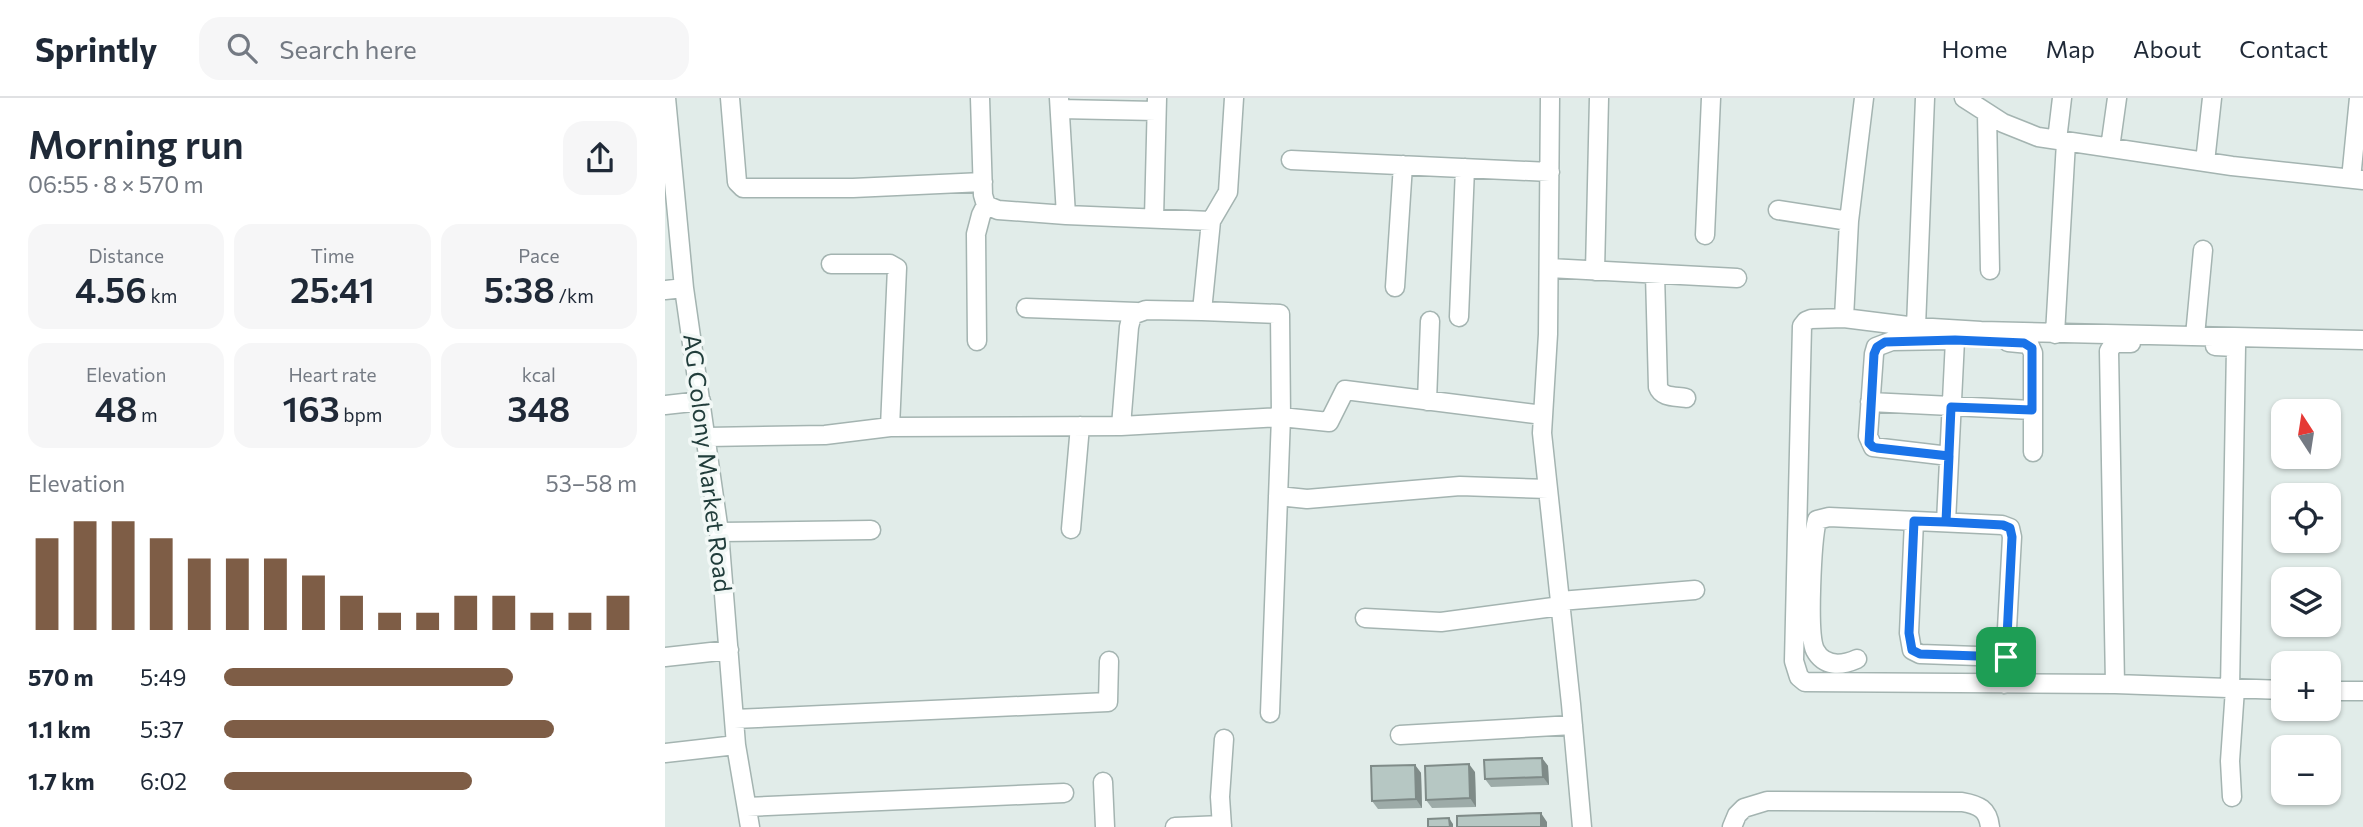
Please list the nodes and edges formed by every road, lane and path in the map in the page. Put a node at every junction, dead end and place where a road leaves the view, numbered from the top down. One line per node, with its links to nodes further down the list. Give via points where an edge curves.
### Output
1 (666, 98): 26 (street, AG Colony Market Road)
2 (730, 98): 27 (street, via 737,182 743,188)
3 (980, 98): 27 (street)
4 (1234, 98): 32 (street, via 1228,192)
5 (1550, 98): 24 (street)
6 (1599, 98): 39 (street)
7 (1711, 98): 34 (street)
8 (1864, 98): 33 (street)
9 (1925, 98): 51 (street)
10 (1964, 98): 17 (street)
11 (2062, 98): 18 (street)
12 (2117, 98): 19 (street)
13 (2213, 98): 21 (street)
14 (2359, 98): 25 (street)
15 (1060, 104): 16 (street); 30 (street)
16 (1156, 105): 31 (street)
17 (1983, 106): 18 (street, via 2003,123); 38 (street)
18 (2062, 141): 19 (street); 52 (street)
19 (2110, 148): 21 (street)
20 (1291, 160): 22 (street)
21 (2205, 162): 25 (street)
22 (1403, 165): 23 (street); 42 (street)
23 (1465, 168): 24 (street); 48 (street)
24 (1550, 172): 37 (street)
25 (2357, 180)
26 (670, 181): 43 (street, AG Colony Market Road)
27 (983, 183): 28 (street)
28 (986, 205): 30 (street); 56 (street, via 976,234)
29 (1778, 210): 33 (street)
30 (1066, 215): 31 (street)
31 (1154, 219): 32 (street)
32 (1211, 221): 46 (street)
33 (1849, 221): 49 (street)
34 (1705, 235)
35 (2203, 250): 53 (street)
36 (831, 264): 68 (street, via 896,266)
37 (1549, 268): 39 (street); 64 (street)
38 (1990, 270)
39 (1595, 271): 40 (street)
40 (1655, 274): 41 (street); 57 (street, via 1658,387 1662,394)
41 (1737, 278)
42 (1395, 287)
43 (684, 288): 44 (street); 58 (street, AG Colony Market Road)
44 (665, 290)
45 (1026, 308): 47 (street)
46 (1202, 311): 47 (street); 65 (street, via 1280,314)
47 (1137, 312): 67 (street, via 1129,327)
48 (1459, 317)
49 (1844, 318): 51 (street); 87 (street, via 1811,319 1802,326 1794,661 1799,677 1817,684)
50 (1430, 321): 59 (street)
51 (1916, 327): 52 (street)
52 (2055, 334): 53 (street)
53 (2195, 336): 55 (street)
54 (1955, 340): 60 (street, via 1880,344 1874,354); 62 (street); 63 (street, via 2029,344 2033,353)
55 (2363, 340)
56 (977, 341)
57 (1686, 398)
58 (701, 401): 61 (street); 69 (street, AG Colony Market Road)
59 (1427, 401): 64 (street); 65 (street, via 1345,390 1329,422)
60 (1870, 402): 62 (street); 71 (street, via 1869,440 1873,447)
61 (665, 405)
62 (1951, 407): 63 (street); 71 (street)
63 (2032, 410): 70 (street)
64 (1543, 415): 72 (street)
65 (1281, 417): 67 (street); 73 (street)
66 (1080, 426): 67 (street); 68 (street); 76 (street)
67 (1121, 426)
68 (890, 427): 69 (street, via 825,435)
69 (707, 438): 78 (street, AG Colony Market Road)
70 (2033, 452)
71 (1949, 456): 75 (street)
72 (1548, 489): 73 (street, via 1460,486 1307,499); 80 (street)
73 (1278, 496): 93 (street)
74 (1914, 521): 75 (street); 84 (street, via 1912,650); 85 (street, via 1817,520 1814,649 1826,662 1840,665)
75 (1946, 522): 84 (street, via 2010,528)
76 (1071, 529)
77 (871, 530): 78 (street)
78 (719, 532): 82 (street, AG Colony Market Road)
79 (1695, 590): 80 (street)
80 (1561, 604): 81 (street, via 1441,622); 95 (street)
81 (1365, 618)
82 (729, 650): 83 (street); 94 (street, AG Colony Market Road)
83 (665, 657)
84 (2006, 657): 87 (street)
85 (1857, 659)
86 (1109, 661): 94 (street, via 1108,702)
87 (2004, 684): 88 (street)
88 (2115, 684): 89 (street); 89 (street, via 2109,351 2111,344 2118,342 2236,347)
89 (2232, 689): 90 (street); 102 (street)
90 (2271, 690)
91 (2341, 691): 92 (street)
92 (2363, 691)
93 (1270, 713)
94 (734, 719): 98 (street, AG Colony Market Road)
95 (1573, 725): 96 (street); 108 (street)
96 (1400, 735)
97 (1224, 739): 104 (street)
98 (736, 745): 99 (street); 103 (street, AG Colony Market Road)
99 (665, 753)
100 (1103, 782): 106 (street)
101 (1064, 793): 103 (street)
102 (2232, 797)
103 (747, 807): 105 (street, AG Colony Market Road)
104 (1222, 826): 107 (street)
105 (750, 827)
106 (1105, 827)
107 (1175, 827)
108 (1582, 827)
109 (1732, 827): 110 (street, via 1737,815 1753,803 1785,800 1962,802 1984,810)
110 (1990, 827)

